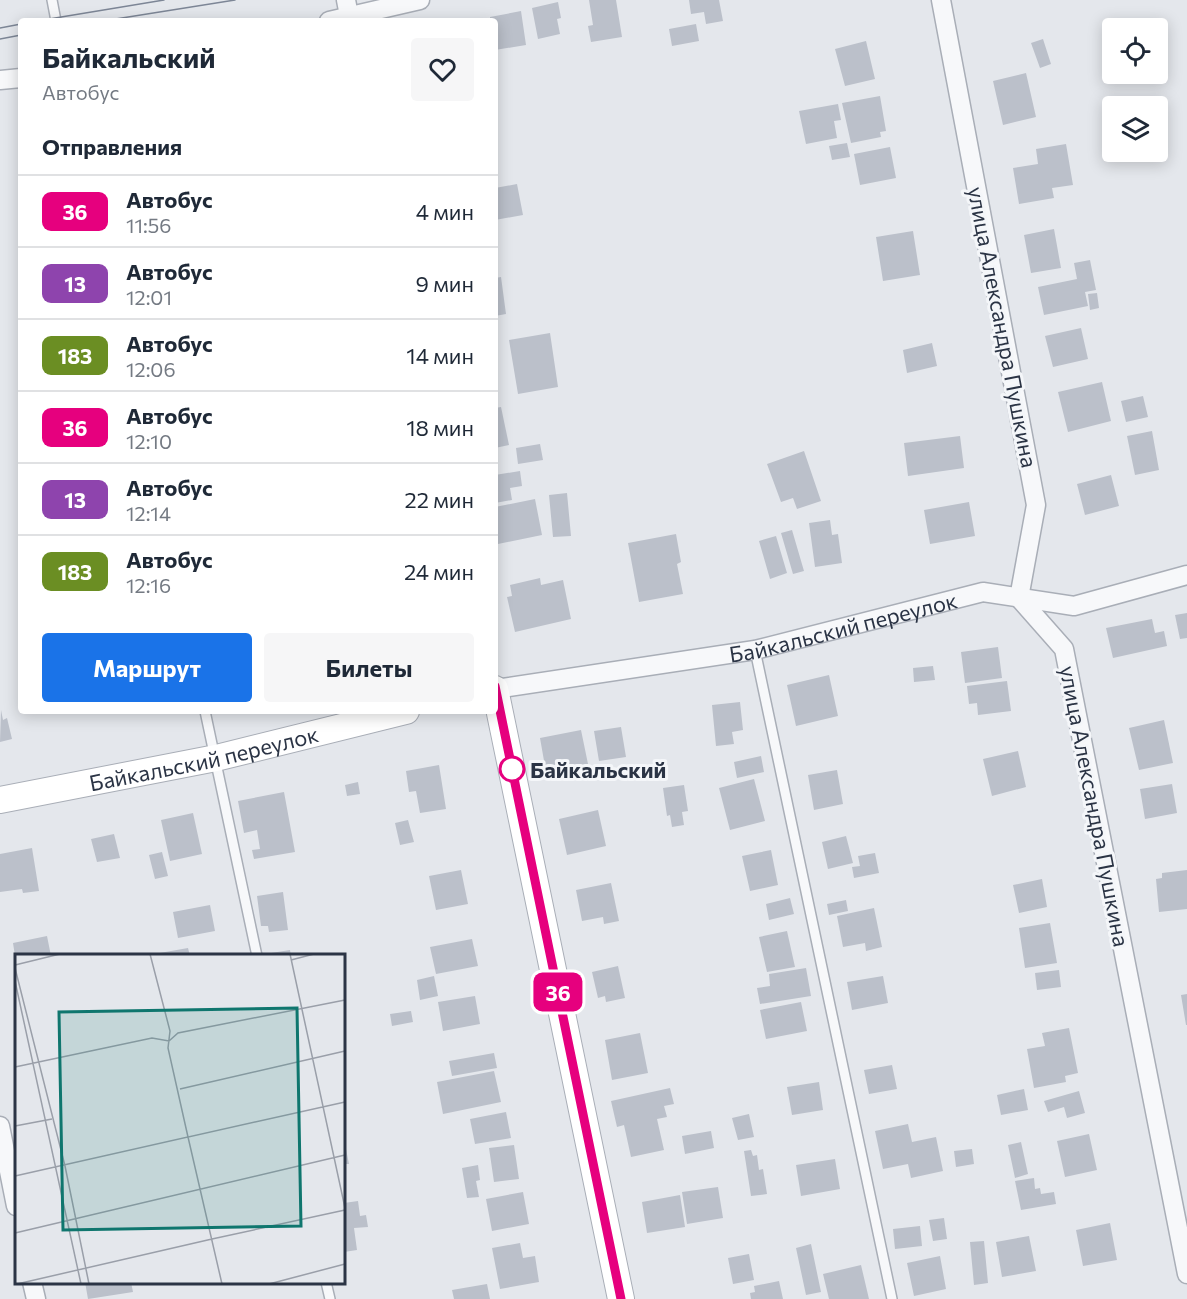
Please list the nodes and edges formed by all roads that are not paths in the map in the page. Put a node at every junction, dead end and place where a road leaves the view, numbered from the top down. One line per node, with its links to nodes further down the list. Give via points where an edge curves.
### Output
1 (52, 0): 5 (lane)
2 (420, 0): 4 (street)
3 (941, 0): 9 (street, улица Александра Пушкина, via 1036,505)
4 (348, 13)
5 (55, 18)
6 (18, 78): 7 (street)
7 (0, 80)
8 (1187, 575): 9 (street, Байкальский переулок, via 1074,606)
9 (1019, 598): 10 (street, Байкальский переулок, via 983,592); 20 (street, улица Александра Пушкина, via 1064,649)
10 (755, 650): 11 (street, Байкальский переулок); 26 (lane)
11 (498, 688)
12 (498, 703): 25 (main road)
13 (206, 714): 15 (lane)
14 (394, 714): 15 (main road, Байкальский переулок)
15 (216, 758): 16 (main road, Байкальский переулок); 17 (lane)
16 (0, 800)
17 (257, 954)
18 (0, 1126): 19 (street)
19 (15, 1201)
20 (1187, 1274)
21 (32, 1284): 23 (street)
22 (326, 1284): 24 (lane)
23 (36, 1299)
24 (330, 1299)
25 (621, 1299)
26 (892, 1299)

